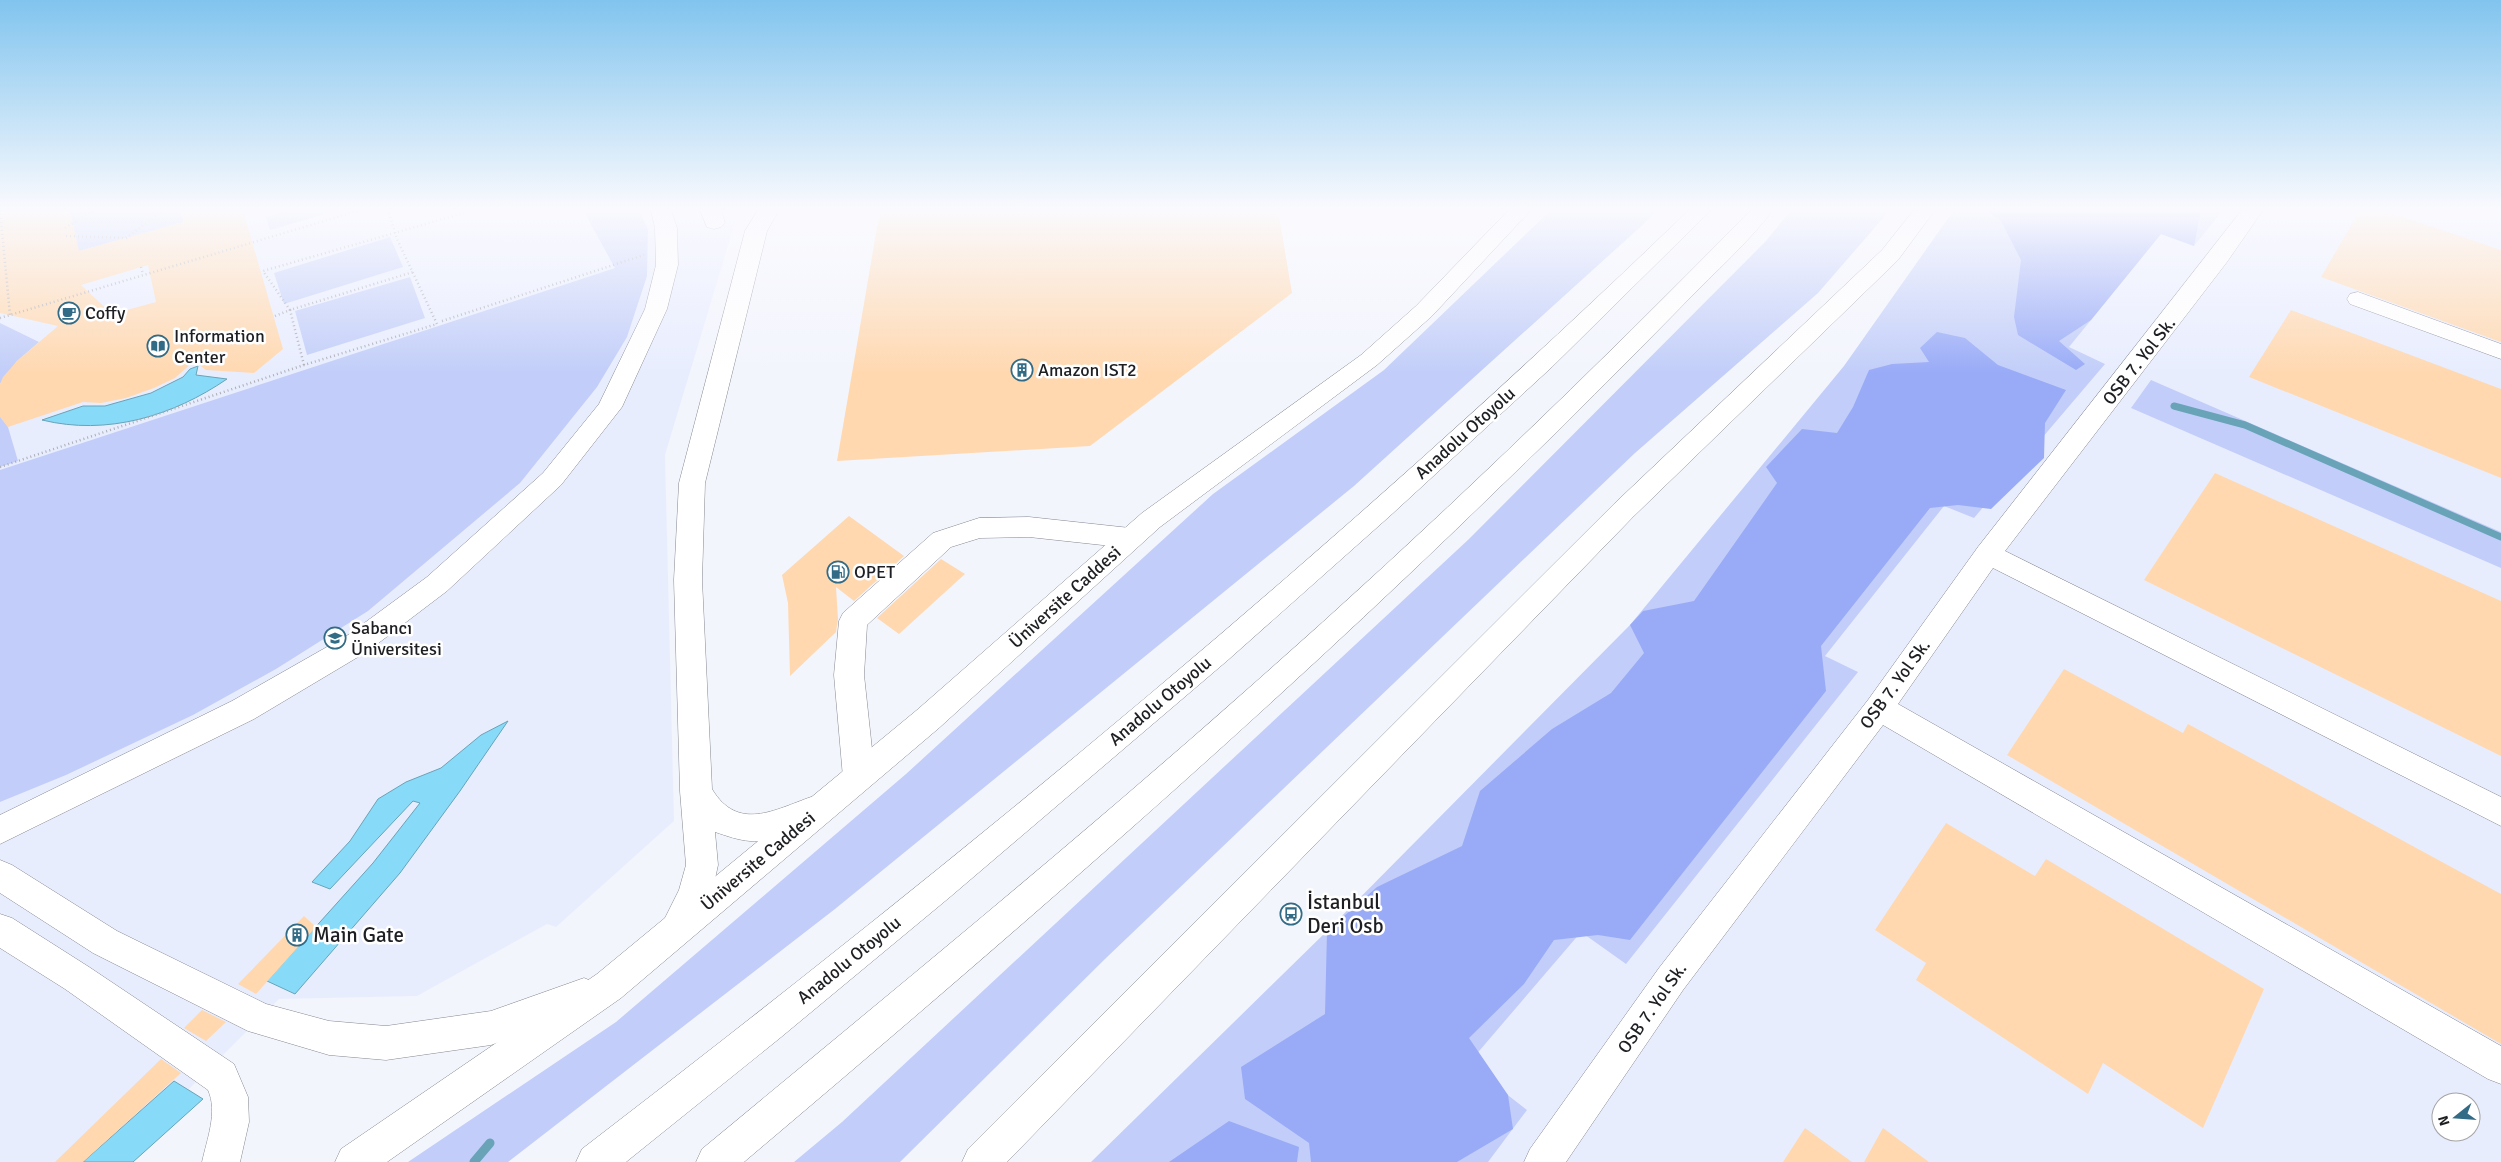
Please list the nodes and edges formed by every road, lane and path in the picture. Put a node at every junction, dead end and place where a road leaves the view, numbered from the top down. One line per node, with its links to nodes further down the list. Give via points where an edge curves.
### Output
1 (5, 264): 18 (path)
2 (176, 264): 15 (path)
3 (287, 264): 17 (path, via 263,271)
4 (409, 264): 14 (path)
5 (617, 264): 21 (path)
6 (667, 264): 31 (main road, via 656,309 610,407 552,479 437,584 358,643 243,710)
7 (748, 264): 29 (main road, via 692,483 688,580)
8 (1469, 264): 25 (main road, Üniversite Caddesi, via 1424,311 1369,360 1205,479)
9 (1644, 264): 40 (main road, Anadolu Otoyolu, via 1529,376 1287,592 941,885 728,1059)
10 (1710, 264): 41 (main road, via 1599,378 1344,619 1030,898)
11 (1880, 264): 37 (main road, via 1624,510)
12 (2213, 264): 26 (main road, OSB 7. Yol Sk.)
13 (141, 267): 15 (path)
14 (413, 272): 17 (path); 23 (path, via 437,324)
15 (143, 274): 18 (path)
16 (2358, 299): 22 (main road)
17 (290, 310): 19 (path); 23 (path)
18 (10, 315): 20 (path)
19 (275, 316)
20 (0, 318)
21 (442, 321)
22 (2501, 352)
23 (304, 366): 24 (path)
24 (0, 467)
25 (1130, 538): 28 (main road, Üniversite Caddesi); 28 (main road, via 1029,528 979,528 942,540 852,621)
26 (1988, 554): 27 (main road, OSB 7. Yol Sk.); 30 (main road)
27 (1879, 708): 36 (main road); 44 (main road, OSB 7. Yol Sk., via 1671,979)
28 (850, 785): 29 (main road, via 800,818 769,828 737,826 711,813); 34 (main road, Üniversite Caddesi)
29 (696, 791): 34 (main road, via 702,865 695,893)
30 (2501, 812)
31 (0, 830)
32 (0, 875): 35 (main road, via 105,942 252,1015 329,1038 386,1043 491,1028)
33 (0, 929): 38 (main road, via 221,1078 230,1098 230,1122)
34 (676, 930): 35 (main road, Üniversite Caddesi)
35 (609, 986): 39 (main road, Üniversite Caddesi)
36 (2501, 1066)
37 (1036, 1106): 42 (main road); 43 (main road)
38 (221, 1162)
39 (354, 1162)
40 (595, 1162)
41 (715, 1162)
42 (981, 1162)
43 (1005, 1162)
44 (1543, 1162)

